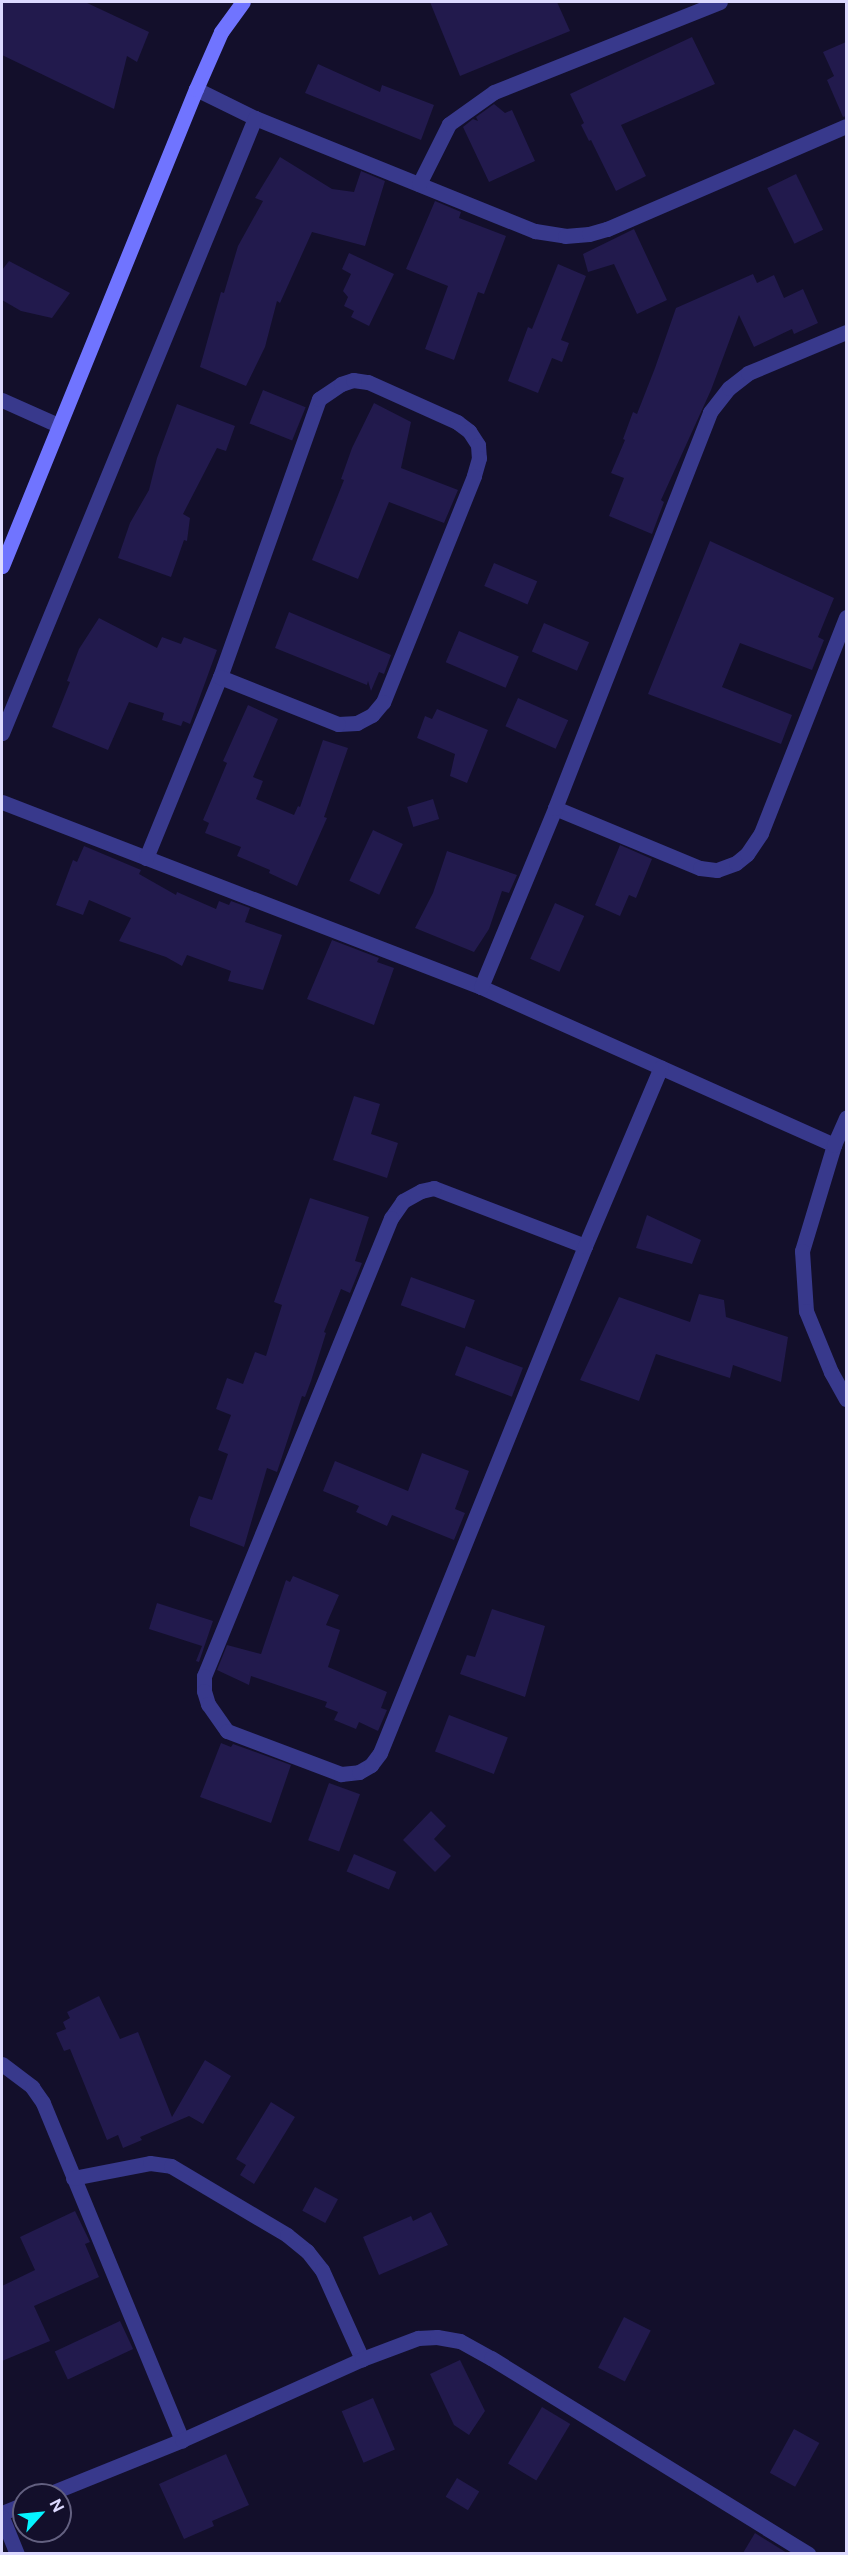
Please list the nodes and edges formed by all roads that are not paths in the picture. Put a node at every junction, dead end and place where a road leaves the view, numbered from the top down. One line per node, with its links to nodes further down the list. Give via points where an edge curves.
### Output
1 (243, 2): 3 (street, via 221,32)
2 (720, 2): 6 (street, via 494,92 449,123)
3 (196, 89): 4 (street); 9 (street)
4 (255, 118): 6 (street); 13 (street)
5 (846, 126): 6 (street, via 589,234 565,236 535,231)
6 (419, 183)
7 (846, 333): 15 (street, via 748,373 729,388 710,412)
8 (2, 400): 9 (street)
9 (58, 425): 10 (street)
10 (2, 566)
11 (846, 617): 15 (street, via 760,833 736,863 717,870 700,868)
12 (220, 677): 12 (street, via 319,399 341,384 353,380 368,382 469,431 478,445 474,476 383,702 372,715 357,723 338,724); 16 (street)
13 (2, 733)
14 (2, 802): 16 (street)
15 (555, 808): 17 (street)
16 (147, 858): 17 (street)
17 (481, 987): 18 (street)
18 (661, 1066): 20 (street); 21 (street)
19 (846, 1118): 20 (street)
20 (834, 1145): 22 (street, via 802,1251 806,1311)
21 (585, 1246): 21 (street, via 380,1754 359,1772 341,1774 227,1731 208,1704 204,1676 392,1218 403,1201 434,1188)
22 (846, 1399)
23 (2, 2064): 24 (street, via 32,2087 43,2103)
24 (73, 2178): 25 (street, via 150,2163 171,2166 287,2235 322,2270); 26 (street)
25 (362, 2359): 26 (street); 30 (street, via 418,2338 460,2341)
26 (182, 2440): 27 (street)
27 (72, 2484)
28 (2, 2515): 29 (street)
29 (17, 2553)
30 (808, 2553)

